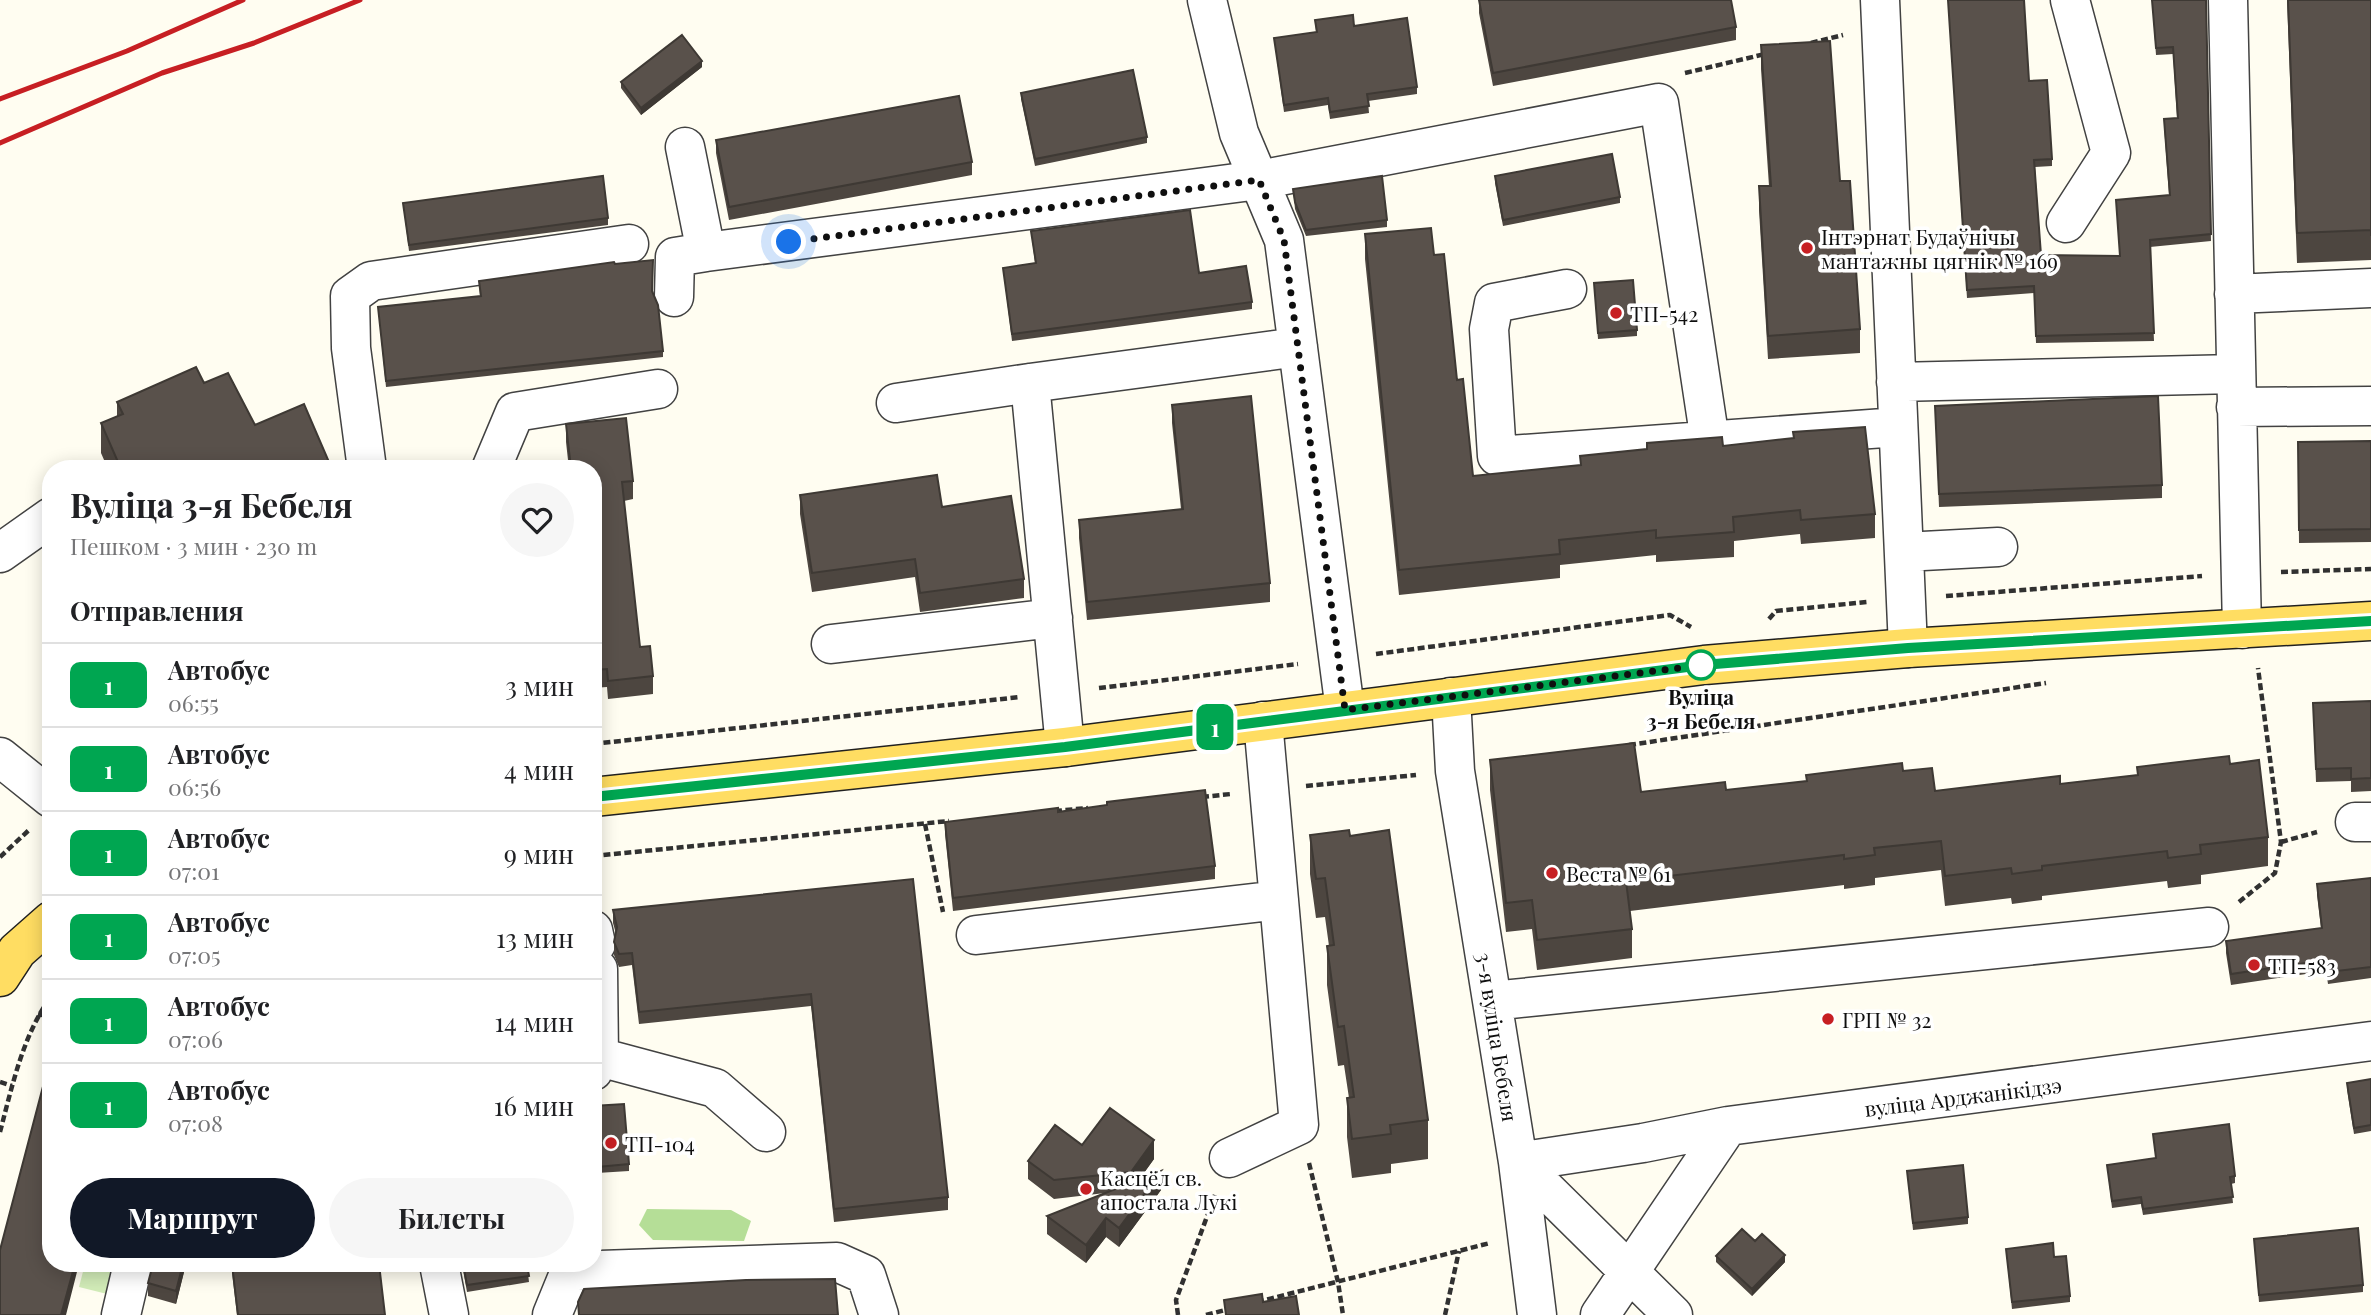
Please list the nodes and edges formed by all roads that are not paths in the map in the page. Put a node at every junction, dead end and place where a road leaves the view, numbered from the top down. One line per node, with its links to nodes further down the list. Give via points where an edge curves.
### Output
1 (1207, 0): 6 (street, via 1239,133)
2 (2070, 0): 7 (street, via 2111,153)
3 (2228, 0): 12 (street)
4 (1881, 13): 15 (street)
5 (685, 147): 9 (street)
6 (1259, 180): 9 (street); 14 (street, via 1284,240); 22 (street, via 1659,103)
7 (2066, 223)
8 (629, 244): 23 (street, via 371,281 350,296 351,348)
9 (706, 252): 13 (street, via 675,257)
10 (2371, 288): 12 (street)
11 (1567, 289): 22 (street, via 1494,303 1489,329 1497,456)
12 (2234, 294): 18 (street)
13 (674, 297)
14 (1298, 347): 16 (street); 35 (street)
15 (1896, 382): 18 (street); 21 (street)
16 (1030, 383): 19 (street); 29 (street)
17 (658, 389): 24 (street, via 515,412)
18 (2236, 391): 20 (street); 31 (street)
19 (896, 403)
20 (2371, 406)
21 (1898, 427): 22 (street); 27 (street)
22 (1710, 441)
23 (366, 460)
24 (495, 460)
25 (42, 523): 28 (street)
26 (1998, 547): 27 (street)
27 (1904, 552): 33 (street)
28 (0, 553)
29 (1053, 618): 32 (street); 37 (street)
30 (2371, 621): 31 (main road)
31 (2242, 629): 33 (main road)
32 (831, 644)
33 (1908, 648): 34 (main road, via 1703,665)
34 (1451, 697): 35 (main road); 46 (street, 3-я вуліца Бебеля, via 1455,771)
35 (1345, 710): 36 (main road)
36 (1263, 721): 37 (main road); 41 (street)
37 (1065, 747): 39 (main road)
38 (0, 757): 40 (street)
39 (602, 796)
40 (41, 814)
41 (1279, 900): 44 (street); 51 (street, via 1299,1125)
42 (2209, 927): 46 (street)
43 (42, 930): 45 (main road)
44 (975, 935)
45 (9, 964)
46 (1492, 1001): 52 (street, 3-я вуліца Бебеля)
47 (2371, 1041): 49 (street, вуліца Арджанікідзэ)
48 (602, 1047): 50 (street, via 715,1088)
49 (1728, 1126): 52 (street, вуліца Арджанікідзэ); 54 (street)
50 (766, 1132)
51 (1229, 1158)
52 (1518, 1162): 54 (street); 62 (street, 3-я вуліца Бебеля)
53 (602, 1266): 61 (street, via 837,1262 866,1275)
54 (1629, 1270): 63 (street); 64 (street)
55 (131, 1272): 58 (street)
56 (441, 1272): 59 (street)
57 (567, 1272): 60 (street)
58 (121, 1315)
59 (449, 1315)
60 (552, 1315)
61 (880, 1315)
62 (1537, 1315)
63 (1600, 1315)
64 (1673, 1315)

